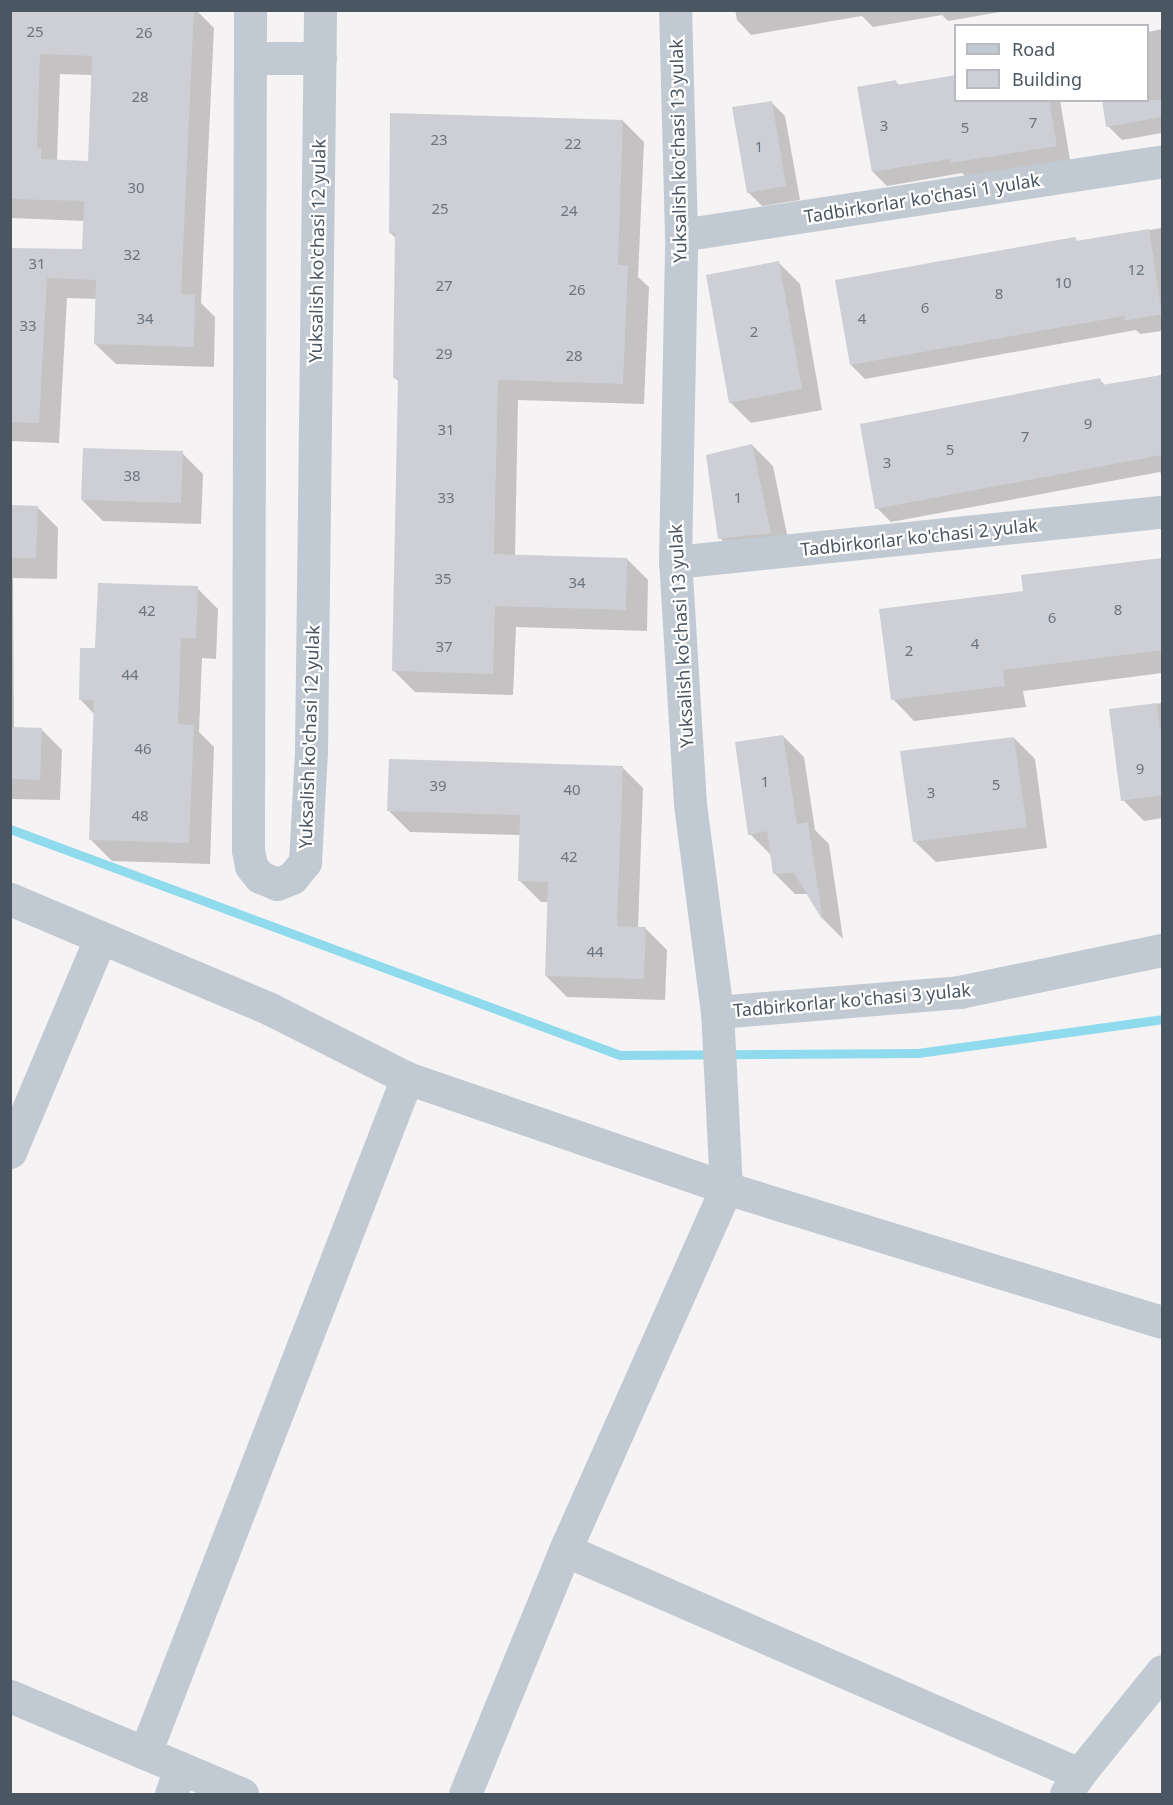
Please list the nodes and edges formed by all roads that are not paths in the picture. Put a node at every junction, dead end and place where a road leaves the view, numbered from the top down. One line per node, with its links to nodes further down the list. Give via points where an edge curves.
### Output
1 (250, 10): 4 (street, Yuksalish ko'chasi 12 yulak)
2 (320, 10): 5 (street, Yuksalish ko'chasi 12 yulak)
3 (675, 10): 7 (street, Yuksalish ko'chasi 13 yulak)
4 (250, 58): 5 (street); 5 (street, Yuksalish ko'chasi 12 yulak, via 248,850 251,866 260,877 277,884 292,878 305,862 311,751)
5 (320, 58)
6 (1162, 162): 7 (street, Tadbirkorlar ko'chasi 1 yulak)
7 (681, 235): 9 (street, Yuksalish ko'chasi 13 yulak)
8 (1162, 512): 9 (street, Tadbirkorlar ko'chasi 2 yulak)
9 (675, 562): 13 (street, Yuksalish ko'chasi 13 yulak, via 690,804)
10 (10, 899): 11 (street)
11 (101, 937): 14 (street, via 270,1008); 15 (street)
12 (1162, 950): 13 (street, Tadbirkorlar ko'chasi 3 yulak, via 959,992)
13 (718, 1028): 16 (street, Yuksalish ko'chasi 13 yulak)
14 (407, 1078): 16 (street); 21 (street)
15 (10, 1152)
16 (726, 1188): 17 (street); 18 (street)
17 (1162, 1322)
18 (565, 1550): 23 (street); 25 (street)
19 (1162, 1671): 23 (street)
20 (10, 1696): 21 (street)
21 (145, 1753): 22 (street)
22 (175, 1781): 24 (street)
23 (1073, 1784)
24 (242, 1794)
25 (465, 1794)

